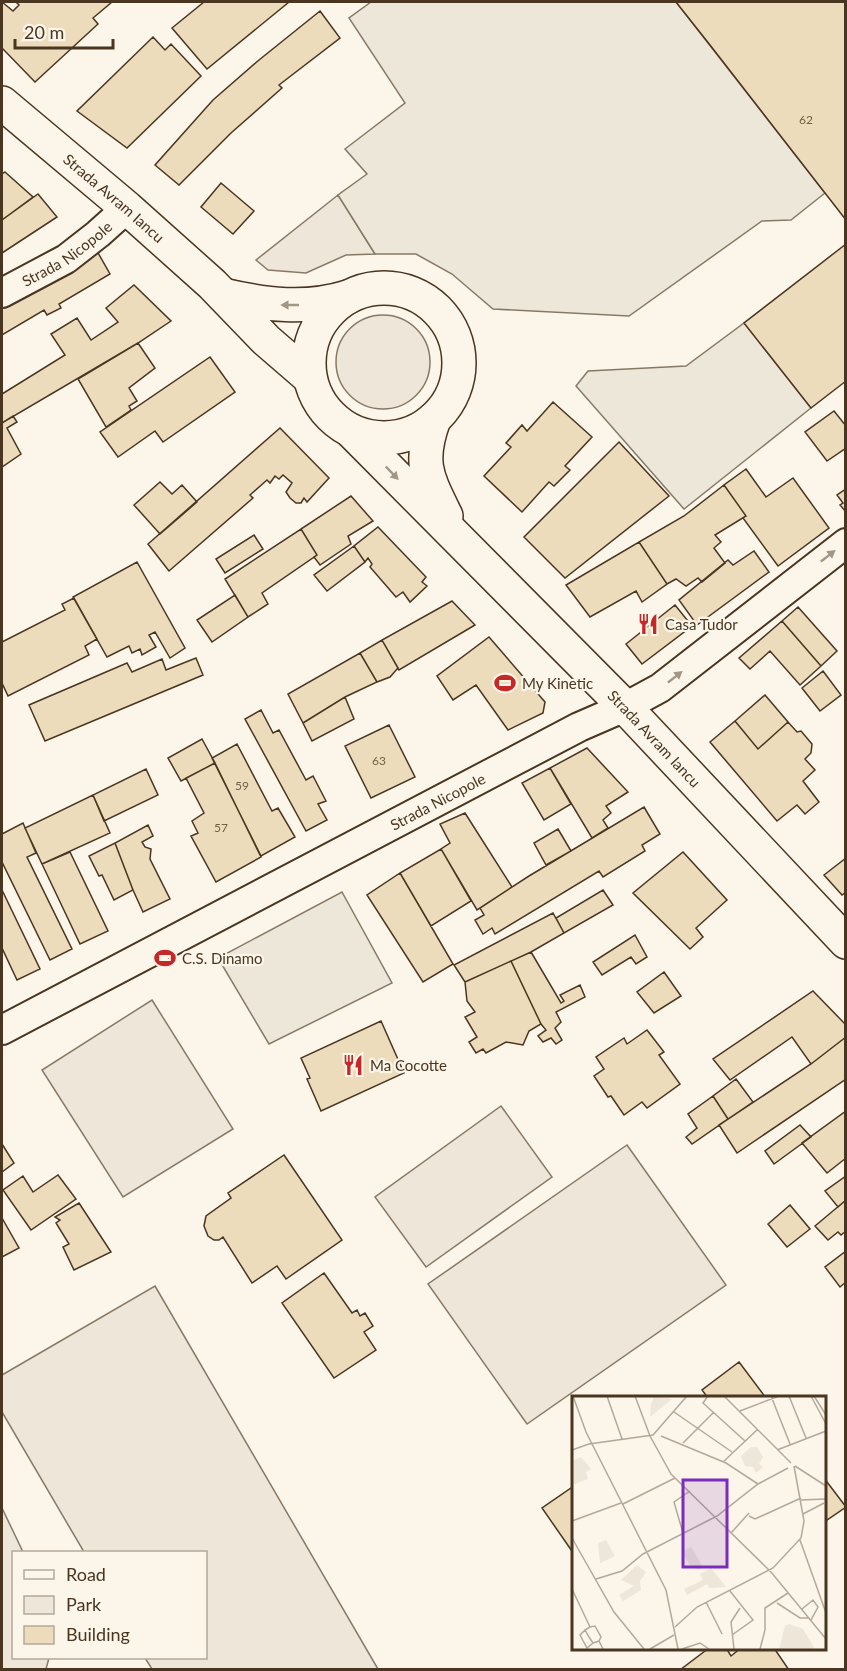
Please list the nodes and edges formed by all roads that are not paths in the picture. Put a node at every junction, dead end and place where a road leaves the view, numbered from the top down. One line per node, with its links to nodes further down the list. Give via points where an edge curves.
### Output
1 (2, 103): 2 (street, Strada Avram Iancu)
2 (127, 208): 3 (street, Strada Nicopole, via 66,259); 4 (street, Strada Avram Iancu)
3 (2, 293)
4 (223, 295): 5 (street, one-way to 4, via 322,304 281,305); 6 (street, Strada Avram Iancu)
5 (348, 297): 6 (street, via 327,314 316,331 310,351); 7 (street, via 373,289 398,289 423,298 442,315 456,340 459,369 452,397)
6 (310, 378): 8 (street, via 327,413)
7 (434, 419): 8 (street, via 394,437 376,438); 9 (street, Strada Avram Iancu, via 425,456 426,470)
8 (351, 431): 9 (street, Strada Avram Iancu, one-way to 9)
9 (458, 539): 11 (street, Strada Avram Iancu)
10 (846, 543): 11 (street, Strada Nicopole, one-way to 10, via 660,688)
11 (625, 707): 12 (street, Strada Avram Iancu); 13 (street, Strada Nicopole, via 579,727)
12 (846, 942)
13 (3, 1024)

